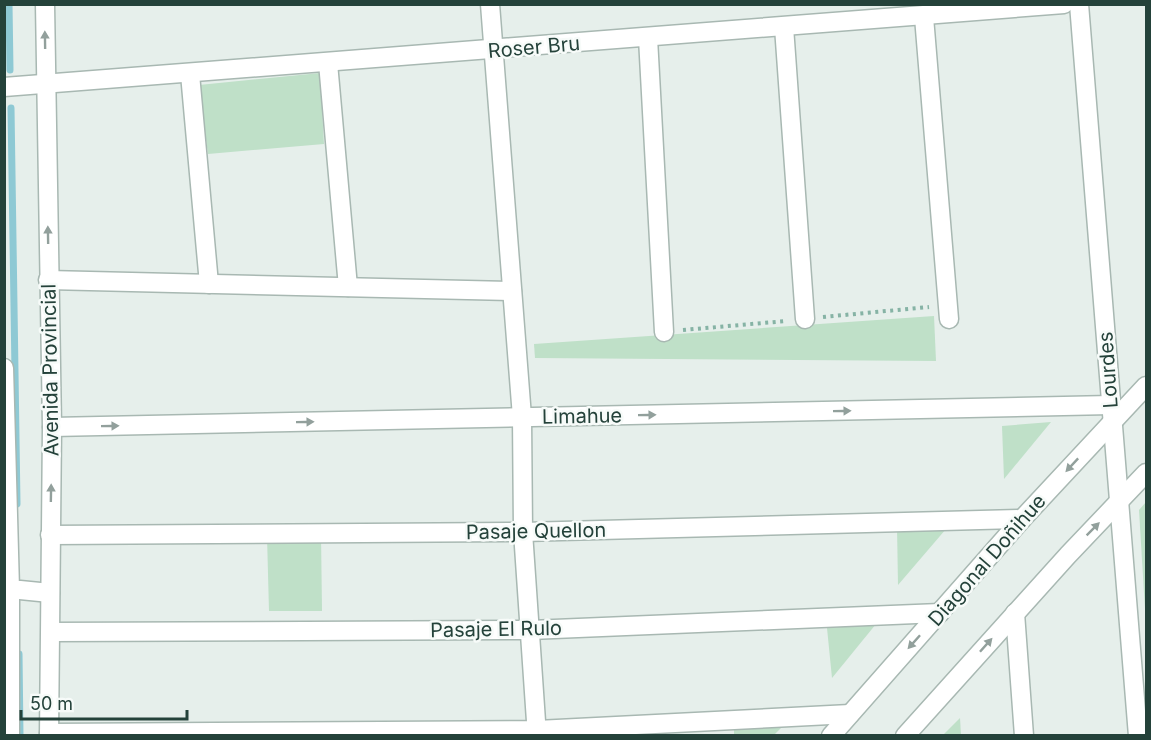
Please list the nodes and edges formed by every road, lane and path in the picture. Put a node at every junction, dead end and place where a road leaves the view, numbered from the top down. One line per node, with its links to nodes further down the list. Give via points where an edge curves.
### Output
1 (45, 4): 11 (street, Avenida Provincial, one-way to 1)
2 (490, 4): 8 (street)
3 (1064, 4): 5 (street, Roser Bru)
4 (1079, 4): 22 (street, Lourdes)
5 (924, 16): 6 (street, Roser Bru); 17 (street)
6 (784, 27): 7 (street, Roser Bru); 18 (street)
7 (648, 38): 8 (street, Roser Bru); 19 (street)
8 (494, 50): 9 (street, Roser Bru); 16 (street)
9 (328, 63): 10 (street, Roser Bru); 15 (street)
10 (190, 74): 11 (street, Roser Bru); 14 (street)
11 (46, 85): 12 (street, Roser Bru); 13 (street, Avenida Provincial, one-way to 11)
12 (4, 87)
13 (48, 280): 14 (street); 24 (street, Avenida Provincial)
14 (209, 284): 15 (street)
15 (348, 287): 16 (street)
16 (512, 291): 23 (street)
17 (948, 318)
18 (805, 319)
19 (664, 332)
20 (4, 368): 30 (street)
21 (1146, 386): 22 (street, Diagonal Doñihue)
22 (1112, 414): 23 (street, Limahue, one-way to 22); 26 (street, Lourdes); 27 (street, Diagonal Doñihue, one-way to 27)
23 (522, 417): 24 (street, Limahue, one-way to 23); 28 (street)
24 (52, 427): 29 (street, Avenida Provincial, one-way to 24)
25 (1146, 473): 26 (street)
26 (1119, 504): 33 (street, one-way to 26); 43 (street, Lourdes)
27 (1022, 519): 28 (street, Pasaje Quellon); 32 (street, Diagonal Doñihue)
28 (524, 531): 29 (street, Pasaje Quellon); 34 (street)
29 (50, 535): 31 (street, Avenida Provincial)
30 (7, 589): 31 (street); 39 (street)
31 (50, 593): 35 (street, Avenida Provincial)
32 (940, 613): 34 (street, Pasaje El Rulo); 36 (street, Diagonal Doñihue, one-way to 36)
33 (1015, 613): 41 (street, one-way to 33); 42 (street)
34 (530, 630): 35 (street, Pasaje El Rulo); 37 (street)
35 (51, 632): 38 (street, Avenida Provincial)
36 (850, 714): 37 (street); 40 (street, Diagonal Doñihue)
37 (537, 733): 38 (street)
38 (49, 734)
39 (10, 735)
40 (831, 735)
41 (905, 735)
42 (1024, 735)
43 (1138, 735)

